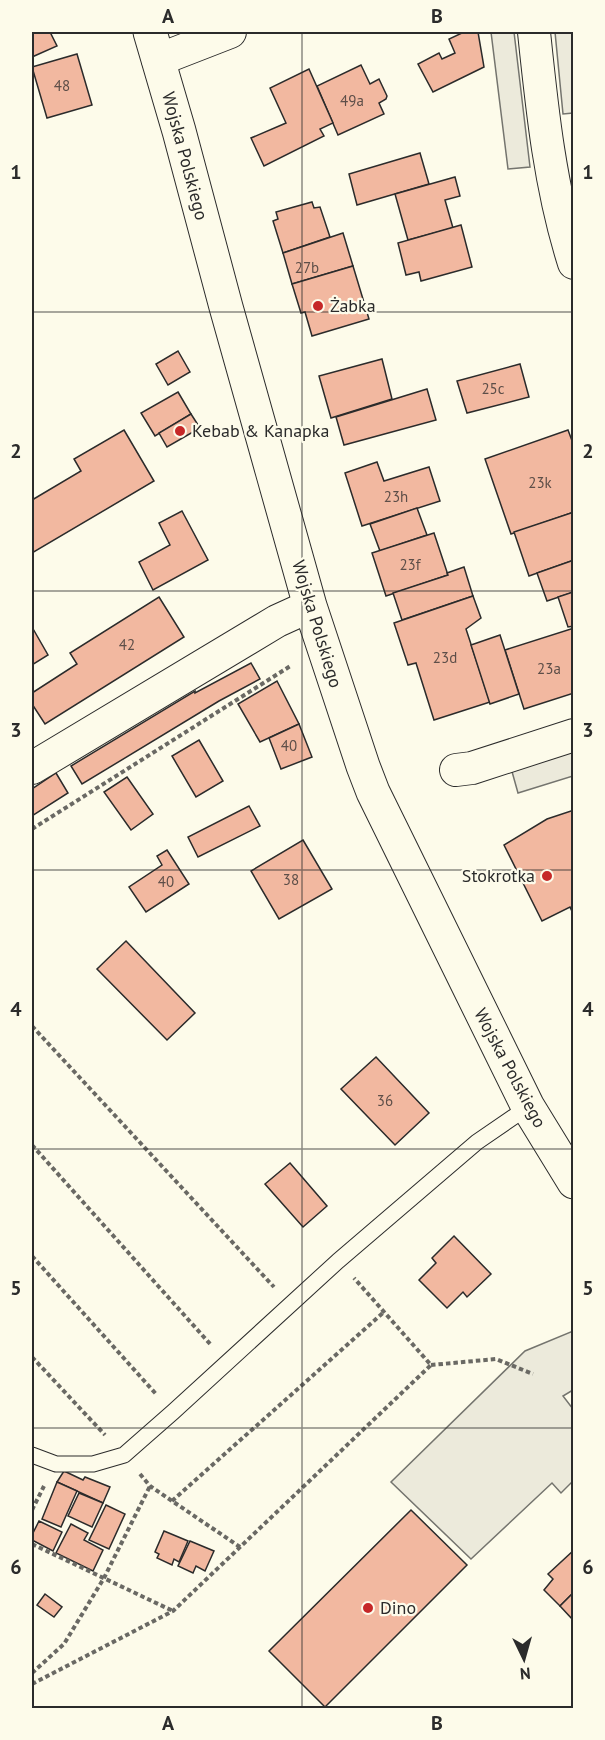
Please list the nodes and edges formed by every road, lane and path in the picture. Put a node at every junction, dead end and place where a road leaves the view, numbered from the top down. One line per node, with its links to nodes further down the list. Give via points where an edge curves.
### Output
1 (230, 32): 3 (street)
2 (534, 32): 4 (street, via 544,127)
3 (154, 46): 5 (street, Wojska Polskiego)
4 (573, 263)
5 (310, 606): 8 (street, via 277,621); 12 (street, Wojska Polskiego, via 373,792)
6 (292, 665): 10 (path)
7 (573, 735): 9 (street)
8 (32, 768)
9 (456, 770)
10 (32, 829)
11 (32, 1026): 17 (path)
12 (528, 1107): 14 (street, Wojska Polskiego); 16 (lane, via 477,1142)
13 (32, 1145): 20 (path)
14 (573, 1182)
15 (32, 1256): 23 (path)
16 (338, 1261): 17 (lane); 18 (path)
17 (290, 1304): 20 (lane)
18 (384, 1312): 21 (path); 27 (path)
19 (32, 1357): 25 (path)
20 (226, 1362): 23 (lane)
21 (432, 1365): 22 (path, via 496,1359); 29 (path)
22 (534, 1374)
23 (173, 1412): 25 (lane)
24 (32, 1455): 25 (lane, via 56,1464 93,1464)
25 (124, 1455): 26 (path)
26 (150, 1486): 27 (path); 30 (path)
27 (172, 1501): 29 (path)
28 (32, 1544): 30 (path)
29 (240, 1546): 31 (path)
30 (104, 1578): 31 (path); 32 (path, via 64,1644)
31 (173, 1611): 33 (path)
32 (32, 1673)
33 (32, 1683)

